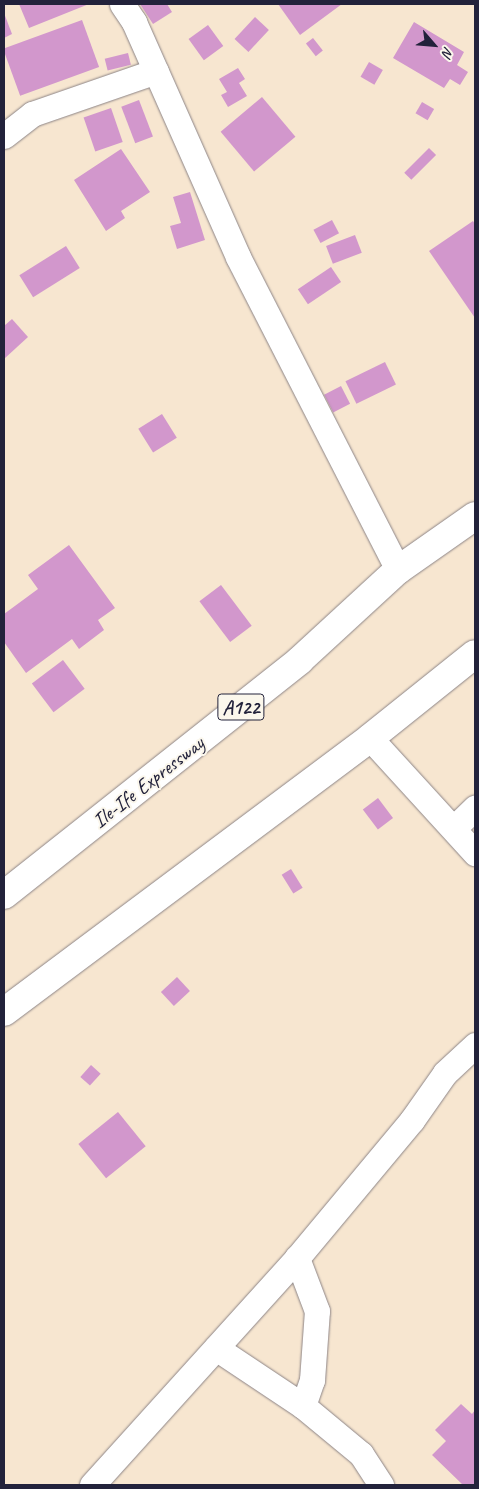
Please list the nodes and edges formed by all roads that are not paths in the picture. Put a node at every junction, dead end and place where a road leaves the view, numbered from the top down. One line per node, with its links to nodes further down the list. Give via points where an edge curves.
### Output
1 (122, 4): 2 (street)
2 (156, 71): 3 (street, via 32,114); 5 (street, via 238,258)
3 (4, 136)
4 (475, 516): 5 (highway, Ile-Ife Expressway / A122)
5 (398, 570): 11 (highway, Ile-Ife Expressway / A122, via 300,660)
6 (475, 654): 7 (highway)
7 (370, 738): 9 (street); 12 (highway)
8 (475, 808): 9 (street)
9 (454, 827): 10 (street)
10 (475, 854)
11 (4, 895)
12 (4, 1012)
13 (475, 1045): 14 (street, via 445,1073 412,1120)
14 (297, 1258): 15 (street); 16 (street, via 317,1311 312,1380)
15 (216, 1348): 16 (street); 17 (street)
16 (303, 1406): 18 (street, via 362,1454)
17 (92, 1485)
18 (381, 1485)

